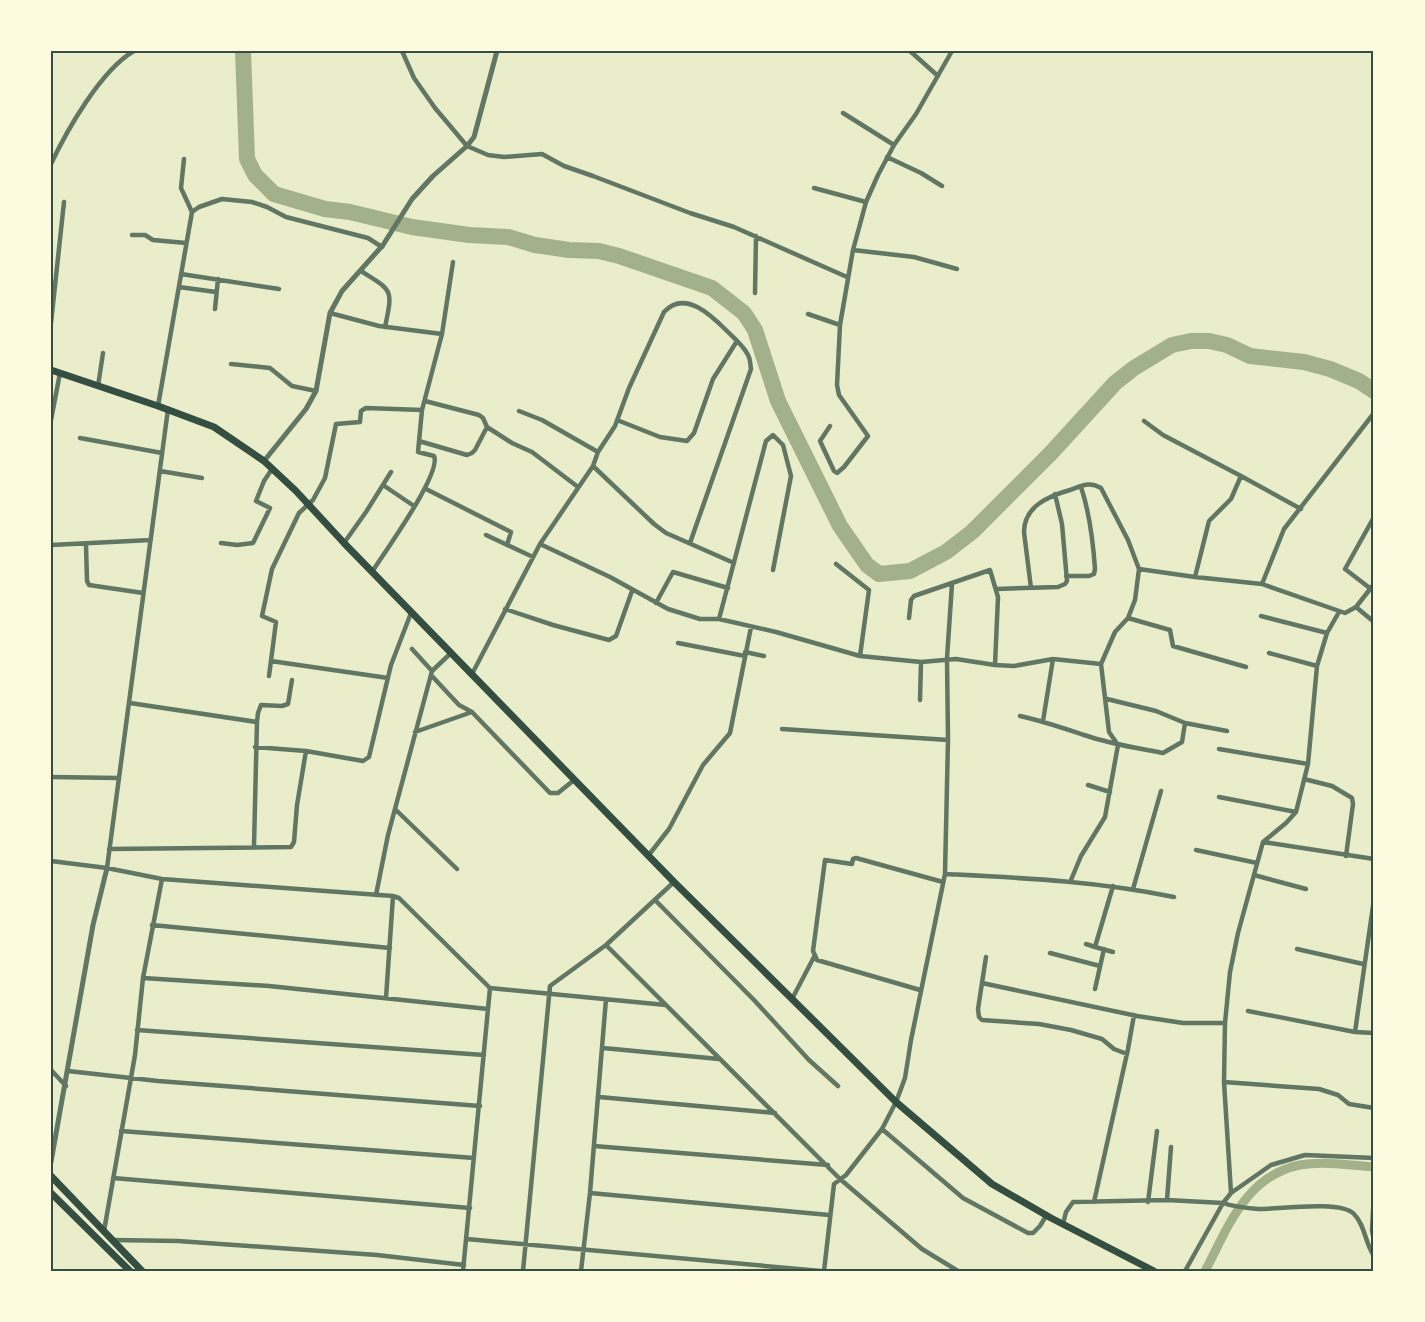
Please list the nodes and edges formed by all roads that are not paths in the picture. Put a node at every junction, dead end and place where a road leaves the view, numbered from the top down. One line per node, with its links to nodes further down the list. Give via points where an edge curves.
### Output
1 (134, 51): 12 (street, via 122,58 92,92)
2 (402, 51): 9 (street, via 414,78)
3 (497, 51): 9 (street, via 476,133)
4 (910, 51): 6 (street)
5 (952, 51): 6 (street)
6 (938, 76): 8 (street)
7 (843, 113): 8 (street)
8 (894, 145): 10 (street)
9 (467, 146): 19 (street, via 504,157 542,154 578,172); 21 (street, via 412,199)
10 (887, 158): 13 (street); 16 (street)
11 (184, 159): 17 (street, via 181,188)
12 (51, 164)
13 (942, 186)
14 (814, 188): 16 (street)
15 (63, 202): 36 (street)
16 (866, 202): 22 (street)
17 (192, 212): 20 (street); 21 (street, via 222,199 252,202 286,217 368,238)
18 (132, 235): 20 (street)
19 (756, 236): 27 (street); 32 (street)
20 (186, 243): 26 (street)
21 (382, 246): 25 (street)
22 (853, 250): 24 (street, via 914,258); 27 (street)
23 (453, 262): 39 (street)
24 (957, 269)
25 (361, 271): 34 (street, via 342,291); 38 (street, via 389,292)
26 (181, 274): 28 (street); 29 (street)
27 (848, 278): 37 (street)
28 (218, 279): 30 (street); 31 (street)
29 (179, 287): 31 (street); 48 (street)
30 (279, 289)
31 (216, 292): 33 (street)
32 (755, 292)
33 (215, 309)
34 (330, 314): 38 (street); 46 (street)
35 (808, 314): 37 (street)
36 (51, 323)
37 (840, 325): 56 (street, via 839,395 868,436 837,473 820,441)
38 (385, 327): 39 (street)
39 (442, 334): 47 (street)
40 (737, 341): 54 (street, via 713,379 694,433 687,441 660,437); 54 (street, via 705,310 694,305 669,307); 83 (street, via 750,358 751,369)
41 (103, 353): 45 (street)
42 (231, 364): 46 (street, via 274,369 292,386)
43 (51, 370): 44 (main road)
44 (60, 373): 45 (main road); 53 (street)
45 (98, 386): 48 (main road)
46 (316, 391): 62 (street)
47 (425, 401): 50 (street); 57 (street, via 479,415)
48 (158, 406): 49 (main road)
49 (168, 409): 61 (street); 62 (main road, via 214,427)
50 (422, 411): 59 (street); 74 (street, via 363,409 358,423 336,424 325,478)
51 (519, 411): 60 (street)
52 (1374, 413): 76 (street)
53 (51, 420)
54 (617, 420): 60 (street)
55 (1144, 421): 67 (street)
56 (830, 426)
57 (487, 427): 59 (street, via 475,450 467,455); 70 (street, via 532,452)
58 (80, 438): 61 (street)
59 (419, 441): 72 (street, via 417,452 436,458)
60 (598, 452): 63 (street)
61 (162, 453): 65 (street)
62 (264, 461): 64 (main road)
63 (593, 466): 70 (street); 83 (street, via 654,524)
64 (272, 469): 74 (main road); 81 (street, via 255,501 270,508 253,543)
65 (160, 471): 68 (street); 80 (street)
66 (391, 472): 69 (street)
67 (1241, 476): 76 (street); 95 (street, via 1230,499 1209,521)
68 (202, 478)
69 (382, 485): 75 (street); 82 (street)
70 (578, 487): 85 (street)
71 (1081, 487): 73 (street); 91 (street, via 1094,484 1101,488); 94 (street, via 1093,534 1095,569 1089,576)
72 (426, 489): 75 (street); 84 (street, via 511,532)
73 (1055, 494): 94 (street); 100 (street, via 1039,503 1024,524)
74 (308, 504): 82 (main road); 125 (street, via 299,513 272,570 262,616 276,622)
75 (414, 506): 93 (street)
76 (1301, 509): 97 (street, via 1284,529)
77 (1374, 517): 78 (street)
78 (1372, 524): 98 (street, via 1345,569)
79 (486, 535): 84 (street)
80 (151, 540): 87 (street); 103 (street)
81 (221, 543)
82 (344, 543): 93 (main road)
83 (690, 543): 89 (street)
84 (507, 544): 88 (street)
85 (540, 544): 88 (street); 102 (street)
86 (51, 545): 87 (street)
87 (86, 545): 103 (street, via 89,585)
88 (533, 557): 106 (street)
89 (734, 563): 92 (street, via 766,441 773,435 783,445 791,476); 99 (street)
90 (836, 564): 122 (street, via 869,590)
91 (1139, 569): 95 (street); 111 (street)
92 (773, 570)
93 (372, 572): 108 (main road)
94 (1066, 576): 100 (street, via 1067,581 1061,586)
95 (1195, 577): 97 (street)
96 (952, 584): 101 (street, via 987,569); 110 (street, via 914,596); 123 (street)
97 (1262, 584): 107 (street)
98 (1372, 586): 105 (street)
99 (728, 588): 104 (street, via 673,572); 112 (street)
100 (1031, 588): 101 (street)
101 (996, 589): 128 (street)
102 (632, 591): 104 (street); 106 (street, via 616,636 609,640)
103 (143, 593): 138 (street)
104 (656, 603): 112 (street, via 700,619)
105 (1356, 607): 107 (street); 113 (street)
106 (505, 609): 132 (street)
107 (1339, 612): 115 (street)
108 (411, 613): 118 (main road); 134 (street)
109 (1261, 616): 115 (street)
110 (909, 618)
111 (1128, 618): 127 (street, via 1115,632); 130 (street, via 1170,630 1173,646)
112 (719, 619): 114 (street)
113 (1374, 622)
114 (751, 627): 120 (street); 122 (street)
115 (1328, 633): 129 (street)
116 (678, 643): 120 (street)
117 (412, 649): 131 (street)
118 (451, 653): 131 (street); 132 (main road)
119 (1269, 653): 129 (street)
120 (745, 654): 121 (street); 167 (street, via 730,733 703,765 669,829)
121 (764, 656)
122 (860, 656): 126 (street)
123 (946, 658): 126 (street); 128 (street); 147 (street)
124 (1053, 659): 127 (street); 128 (street); 141 (street)
125 (271, 661): 133 (street); 134 (street)
126 (921, 662): 137 (street)
127 (1101, 664): 136 (street)
128 (995, 665)
129 (1317, 666): 152 (street)
130 (1246, 667)
131 (432, 673): 139 (street, via 459,705); 146 (street)
132 (472, 674): 156 (main road)
133 (269, 676)
134 (388, 678): 151 (street, via 372,752 367,759)
135 (292, 680): 142 (street, via 288,704 261,705)
136 (1107, 699): 143 (street); 148 (street, via 1110,732)
137 (920, 700)
138 (130, 703): 142 (street); 154 (street)
139 (472, 712): 146 (street); 156 (street, via 550,793 558,793)
140 (1020, 716): 141 (street)
141 (1043, 721): 148 (street)
142 (257, 722): 149 (street)
143 (1185, 723): 145 (street); 148 (street, via 1182,742 1166,753)
144 (782, 729): 147 (street)
145 (1227, 731)
146 (415, 732): 161 (street)
147 (948, 740): 174 (street)
148 (1118, 745): 159 (street)
149 (255, 747): 151 (street); 164 (street)
150 (1219, 749): 152 (street)
151 (306, 752): 164 (street, via 293,846)
152 (1308, 764): 155 (street)
153 (51, 777): 154 (street)
154 (119, 778): 165 (street)
155 (1304, 779): 162 (street); 168 (street, via 1332,786 1352,798)
156 (574, 780): 167 (main road)
157 (1088, 785): 159 (street)
158 (1161, 791): 181 (street)
159 (1110, 792): 177 (street, via 1105,817)
160 (1219, 797): 162 (street)
161 (396, 810): 173 (street); 183 (street)
162 (1296, 812): 163 (street)
163 (1263, 842): 168 (street); 171 (street)
164 (254, 846): 165 (street)
165 (110, 849): 172 (street)
166 (1196, 850): 171 (street)
167 (648, 856): 178 (main road)
168 (1346, 856): 169 (street)
169 (1374, 859)
170 (51, 861): 172 (street)
171 (1257, 863): 175 (street)
172 (107, 868): 176 (street); 223 (street)
173 (457, 869)
174 (945, 874): 177 (street); 179 (street)
175 (1254, 875): 182 (street); 214 (street, via 1230,972 1230,1008)
176 (162, 879): 183 (street); 188 (street)
177 (1071, 880): 180 (street)
178 (674, 882): 187 (street); 209 (main road)
179 (943, 882): 197 (street, via 856,858 852,864 825,860); 205 (street)
180 (1113, 886): 181 (street); 191 (street)
181 (1133, 889): 185 (street)
182 (1306, 889)
183 (376, 895): 184 (street)
184 (393, 896): 192 (street); 203 (street)
185 (1174, 897)
186 (1374, 898): 199 (street)
187 (655, 900): 189 (street); 227 (street)
188 (152, 925): 192 (street); 201 (street)
189 (606, 945): 206 (street, via 550,986); 210 (street)
190 (1086, 945): 191 (street)
191 (1095, 947): 194 (street)
192 (390, 948): 207 (street)
193 (1297, 949): 199 (street)
194 (1104, 950): 195 (street); 200 (street)
195 (1113, 952)
196 (1050, 954): 200 (street)
197 (814, 957): 205 (street); 209 (street)
198 (986, 957): 202 (street)
199 (1363, 964): 216 (street)
200 (1100, 966): 204 (street)
201 (143, 978): 207 (street); 215 (street)
202 (982, 983): 213 (street); 219 (street, via 978,1017 982,1020 1071,1030 1102,1039)
203 (490, 988): 206 (street); 211 (street)
204 (1095, 989)
205 (920, 990): 229 (street, via 905,1078)
206 (549, 992): 208 (street); 262 (street)
207 (386, 998): 211 (street)
208 (606, 999): 210 (street); 218 (street)
209 (792, 999): 229 (main road)
210 (666, 1005): 221 (street)
211 (488, 1009): 220 (street)
212 (1248, 1011): 216 (street)
213 (1134, 1015): 214 (street, via 1183,1023); 219 (street)
214 (1225, 1023): 225 (street)
215 (137, 1030): 220 (street); 224 (street)
216 (1355, 1032): 217 (street)
217 (1374, 1033)
218 (603, 1048): 221 (street); 228 (street)
219 (1127, 1054): 250 (street)
220 (484, 1055): 230 (street)
221 (719, 1059): 232 (street)
222 (51, 1070): 226 (street)
223 (68, 1071): 224 (street); 226 (street)
224 (129, 1077): 230 (street); 234 (street)
225 (1224, 1082): 231 (street, via 1319,1089 1338,1095 1349,1104); 247 (street)
226 (66, 1086): 240 (street)
227 (838, 1086)
228 (599, 1097): 232 (street); 236 (street)
229 (896, 1102): 233 (street); 256 (main road, via 992,1184)
230 (480, 1106): 238 (street)
231 (1374, 1108)
232 (776, 1113): 241 (street)
233 (882, 1129): 244 (street); 256 (street, via 963,1198 993,1216 1028,1233 1033,1233)
234 (121, 1131): 238 (street); 243 (street)
235 (1157, 1131): 251 (street)
236 (594, 1146): 241 (street); 246 (street)
237 (1171, 1147): 249 (street)
238 (474, 1158): 254 (street)
239 (1374, 1158): 247 (street, via 1305,1155 1271,1165)
240 (51, 1162)
241 (828, 1165): 244 (street)
242 (51, 1175): 258 (main road)
243 (113, 1178): 254 (street); 258 (street)
244 (840, 1179): 255 (street, via 834,1184); 271 (street, via 907,1238)
245 (51, 1192): 266 (main road)
246 (590, 1193): 255 (street); 263 (street)
247 (1231, 1193): 252 (street)
248 (1374, 1193): 253 (street)
249 (1167, 1200): 251 (street); 252 (street)
250 (1094, 1202): 251 (street); 257 (street, via 1073,1202)
251 (1148, 1202)
252 (1225, 1204): 264 (street, via 1248,1208 1346,1209 1357,1217); 273 (street)
253 (1374, 1205): 261 (street)
254 (470, 1208): 259 (street)
255 (829, 1215): 270 (street)
256 (1046, 1216): 257 (main road)
257 (1063, 1224): 272 (main road)
258 (104, 1231): 260 (main road)
259 (467, 1239): 262 (street); 265 (street)
260 (113, 1240): 265 (street, via 178,1240 377,1255); 267 (main road)
261 (1374, 1240)
262 (526, 1244): 263 (street); 268 (street)
263 (583, 1249): 269 (street); 270 (street)
264 (1374, 1256)
265 (464, 1268)
266 (130, 1271)
267 (142, 1271)
268 (523, 1271)
269 (581, 1271)
270 (823, 1271)
271 (958, 1271)
272 (1154, 1271)
273 (1185, 1271)

